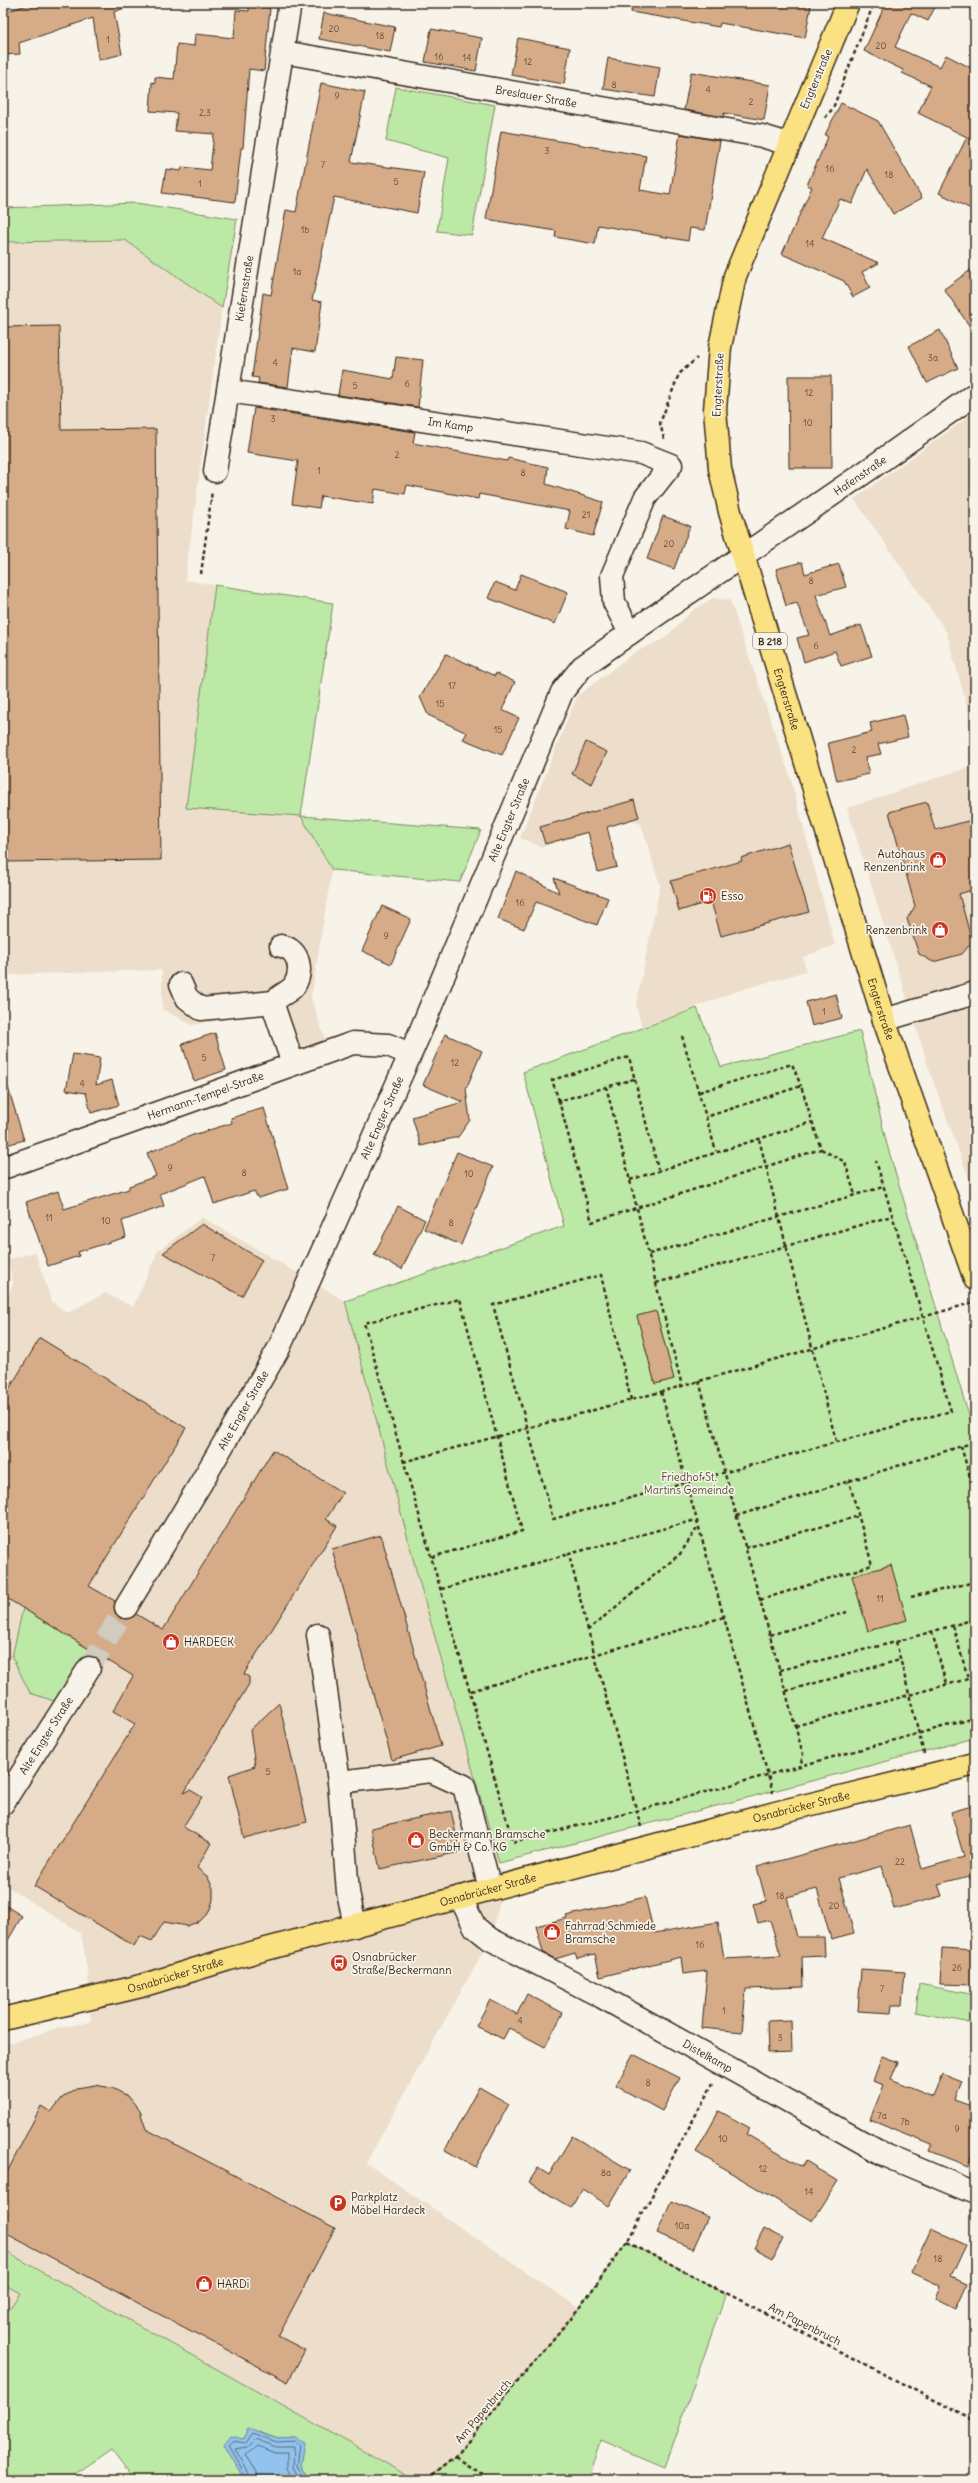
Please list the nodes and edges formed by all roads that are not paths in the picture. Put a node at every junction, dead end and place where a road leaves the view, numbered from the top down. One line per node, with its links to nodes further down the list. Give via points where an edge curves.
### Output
1 (290, 3): 3 (street, Kiefernstraße)
2 (848, 3): 4 (main road, Engterstraße / B 218)
3 (283, 52): 4 (street, Breslauer Straße, via 762,136); 5 (street, Kiefernstraße)
4 (788, 144): 8 (main road, Engterstraße / B 218, via 735,276 719,358 715,410 720,469)
5 (228, 391): 7 (street, Kiefernstraße); 9 (street, Im Kamp, via 640,453 671,465 645,498 612,576 614,602)
6 (975, 394): 8 (street, Hafenstraße)
7 (215, 471)
8 (744, 556): 9 (street, Alte Engter Straße); 14 (main road, Engterstraße / B 218)
9 (630, 633): 15 (street, Alte Engter Straße, via 582,667 562,692)
10 (281, 946): 13 (street, via 290,949 297,957 298,973 293,987)
11 (182, 984): 13 (street, via 187,998 201,1010)
12 (975, 992): 14 (street)
13 (274, 1002): 16 (street)
14 (884, 1020): 18 (main road, Engterstraße / B 218)
15 (410, 1054): 16 (street, Hermann-Tempel-Straße, via 388,1046 353,1043); 19 (street, Alte Engter Straße, via 279,1348)
16 (292, 1064): 17 (street, Hermann-Tempel-Straße)
17 (3, 1168)
18 (975, 1279)
19 (126, 1607)
20 (318, 1635): 23 (street)
21 (89, 1668): 24 (street, Alte Engter Straße)
22 (975, 1764): 25 (main road, Osnabrücker Straße, via 779,1812)
23 (339, 1782): 25 (street, via 431,1771 464,1786); 27 (street, via 348,1892)
24 (5, 1795)
25 (490, 1889): 26 (main road, Osnabrücker Straße)
26 (460, 1897): 27 (main road, Osnabrücker Straße); 29 (street, Distelkamp, via 475,1926 490,1939 602,1997 887,2156)
27 (355, 1926): 28 (main road, Osnabrücker Straße, via 229,1959 141,1986)
28 (3, 2019)
29 (975, 2193)

